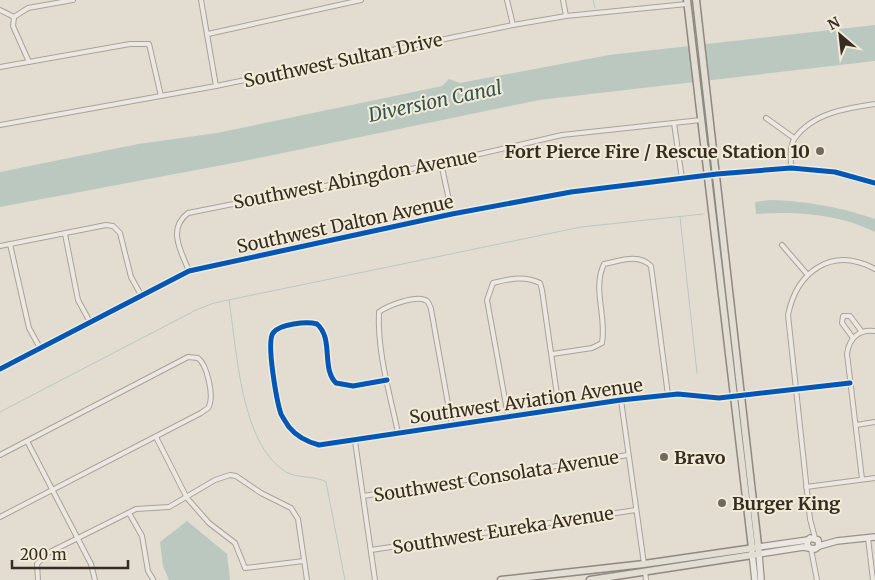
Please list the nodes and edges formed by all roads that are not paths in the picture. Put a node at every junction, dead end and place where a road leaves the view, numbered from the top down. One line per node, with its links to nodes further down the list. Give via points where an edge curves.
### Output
1 (73, 0): 10 (street, via 28,8)
2 (201, 0): 12 (street)
3 (362, 0): 12 (street)
4 (507, 0): 11 (street)
5 (563, 0): 9 (street)
6 (696, 0): 25 (main road)
7 (687, 2): 9 (street, Southwest Sultan Drive); 19 (main road)
8 (0, 10): 10 (street)
9 (566, 16): 11 (street, Southwest Sultan Drive)
10 (14, 17): 13 (street, via 13,26)
11 (513, 25): 15 (street, Southwest Sultan Drive)
12 (208, 34): 15 (street)
13 (29, 62): 14 (street); 16 (street, via 130,44 149,44)
14 (0, 67)
15 (216, 86): 16 (street, Southwest Sultan Drive)
16 (161, 96): 21 (street, Southwest Sultan Drive)
17 (875, 104): 22 (street, via 826,114)
18 (766, 118): 22 (street)
19 (701, 120): 20 (street, Southwest Abingdon Avenue); 26 (main road)
20 (674, 123): 23 (street, Southwest Abingdon Avenue, via 562,135); 27 (street)
21 (0, 125)
22 (794, 138): 24 (street)
23 (442, 163): 29 (street); 35 (street, Southwest Abingdon Avenue, via 188,213 176,228 177,240)
24 (791, 168): 25 (street, Southwest Dalton Avenue); 28 (street, Southwest Dalton Avenue, via 836,172)
25 (717, 174): 26 (street, Southwest Dalton Avenue); 49 (main road)
26 (708, 175): 27 (street, Southwest Dalton Avenue); 50 (main road)
27 (682, 178): 29 (street, Southwest Dalton Avenue, via 571,192)
28 (875, 183)
29 (452, 214): 35 (street, Southwest Dalton Avenue)
30 (65, 234): 31 (street); 37 (street, via 113,226 120,233 131,277); 38 (street, via 78,300)
31 (10, 244): 33 (street); 42 (street, via 28,328)
32 (782, 245): 36 (street)
33 (0, 246)
34 (875, 269): 36 (street, via 853,260 836,261)
35 (189, 271): 37 (street, Southwest Dalton Avenue)
36 (807, 274): 47 (street, via 792,298 788,315)
37 (140, 295): 38 (street, Southwest Dalton Avenue)
38 (90, 322): 42 (street, Southwest Dalton Avenue)
39 (875, 331): 40 (street)
40 (862, 332): 41 (street); 41 (street, via 850,316 844,316 842,321)
41 (853, 338): 46 (street, via 847,354)
42 (40, 348): 44 (street, Southwest Dalton Avenue)
43 (552, 354): 48 (street, via 592,348 602,343 604,333 599,287 604,264 637,258 644,260 651,266); 52 (street); 53 (street, via 540,284 530,279 493,283 487,300)
44 (0, 369)
45 (387, 380): 56 (street, via 379,312 387,305 420,299 426,301 431,308); 57 (street); 60 (street, Southwest Aviation Avenue, via 353,386 336,383 330,372 325,336 317,324 284,327 271,336 281,414 290,429 305,441 319,445)
46 (850, 383): 47 (street, Southwest Aviation Avenue); 55 (street)
47 (795, 388): 49 (street, Southwest Aviation Avenue); 65 (street)
48 (668, 395): 50 (street, Southwest Aviation Avenue); 51 (street, Southwest Aviation Avenue)
49 (741, 396): 50 (street, Southwest Aviation Avenue); 76 (main road)
50 (733, 397): 76 (main road)
51 (621, 400): 52 (street, Southwest Aviation Avenue); 62 (street)
52 (559, 409): 53 (street, Southwest Aviation Avenue)
53 (508, 416): 56 (street, Southwest Aviation Avenue)
54 (875, 422): 55 (street)
55 (856, 425): 64 (street)
56 (452, 426): 57 (street, Southwest Aviation Avenue)
57 (398, 433): 60 (street, Southwest Aviation Avenue)
58 (156, 437): 59 (street, via 208,408 210,399 205,366 198,358 188,357); 66 (street); 68 (street)
59 (27, 441): 61 (street); 66 (street)
60 (355, 441): 67 (street)
61 (0, 455)
62 (628, 455): 67 (street, Southwest Consolata Avenue); 69 (street)
63 (875, 478): 64 (street)
64 (862, 479): 65 (street)
65 (806, 486): 74 (street)
66 (51, 490): 71 (street); 73 (street)
67 (363, 496): 75 (street)
68 (187, 498): 70 (street, via 169,507 142,508); 77 (street, via 209,523 238,546 245,568); 77 (street, via 215,480 236,476 291,508 298,519)
69 (636, 510): 75 (street, Southwest Eureka Avenue); 78 (street)
70 (129, 513): 73 (street); 80 (street, via 142,536 148,571)
71 (0, 517)
72 (872, 538): 74 (street); 90 (street)
73 (78, 539): 81 (street, via 39,560 36,567); 82 (street, via 91,564)
74 (813, 543): 76 (street); 89 (street)
75 (371, 550): 84 (street)
76 (755, 551): 78 (main road); 79 (main road); 87 (street); 88 (street)
77 (304, 561): 83 (street)
78 (644, 564): 79 (street); 85 (main road)
79 (645, 576): 86 (main road)
80 (153, 578)
81 (38, 580)
82 (94, 580)
83 (307, 580)
84 (375, 580)
85 (501, 580)
86 (591, 580)
87 (755, 580)
88 (761, 580)
89 (817, 580)
90 (873, 580)

